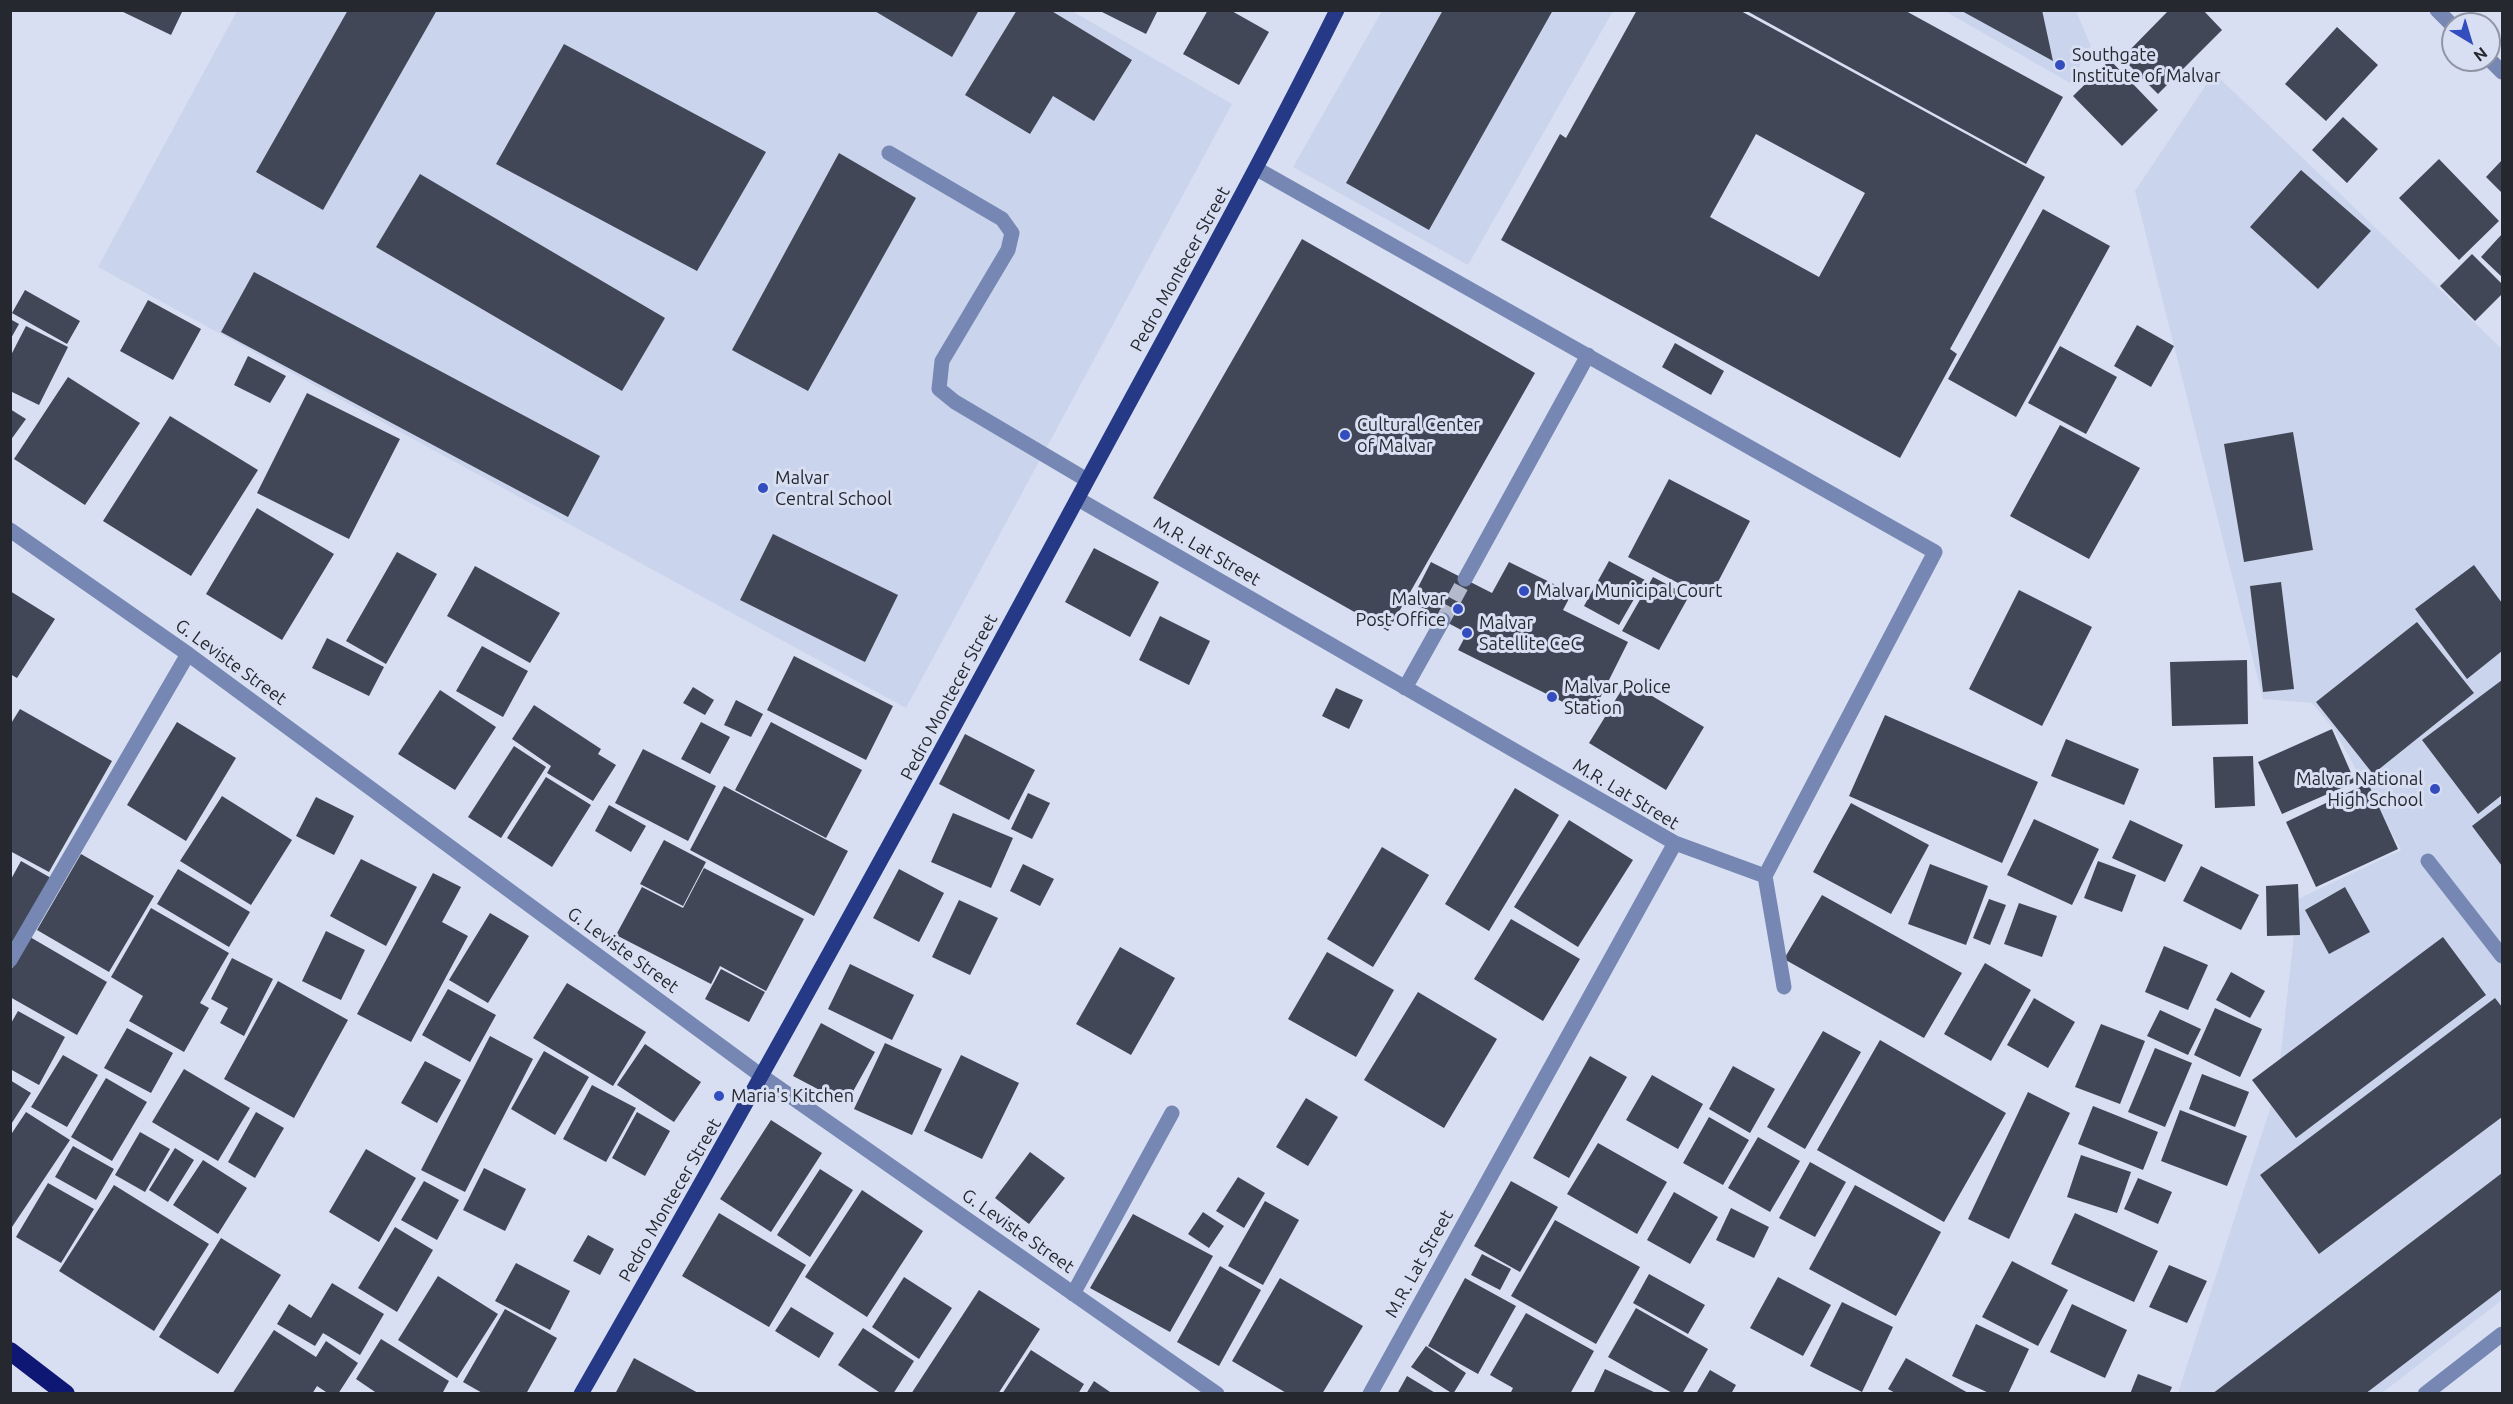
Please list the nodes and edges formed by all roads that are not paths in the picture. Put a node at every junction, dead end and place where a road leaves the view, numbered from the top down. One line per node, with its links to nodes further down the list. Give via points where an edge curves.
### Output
1 (1337, 10): 3 (main road, Pedro Montecer Street)
2 (889, 153): 5 (street, via 1002,219 1012,233 1008,250 942,361 939,389)
3 (1257, 169): 4 (street); 5 (main road, Pedro Montecer Street)
4 (1588, 356): 8 (street); 14 (street, via 1935,552)
5 (1088, 480): 6 (main road, Pedro Montecer Street)
6 (1078, 499): 11 (street, M.R. Lat Street); 18 (main road, Pedro Montecer Street)
7 (10, 530): 10 (street, G. Leviste Street)
8 (1465, 579)
9 (1443, 620): 11 (street)
10 (188, 654): 16 (street); 18 (street, G. Leviste Street)
11 (1405, 688): 12 (street, M.R. Lat Street)
12 (1675, 843): 14 (street); 26 (street, M.R. Lat Street)
13 (2428, 861): 15 (street)
14 (1765, 876): 17 (street)
15 (2502, 956)
16 (10, 960)
17 (1784, 987)
18 (763, 1077): 20 (street, G. Leviste Street); 24 (main road, Pedro Montecer Street)
19 (1172, 1113): 20 (street)
20 (1073, 1294): 25 (street, G. Leviste Street)
21 (2502, 1334): 27 (street)
22 (10, 1351): 23 (highway)
23 (66, 1394)
24 (581, 1394)
25 (1217, 1394)
26 (1370, 1394)
27 (2425, 1394)

